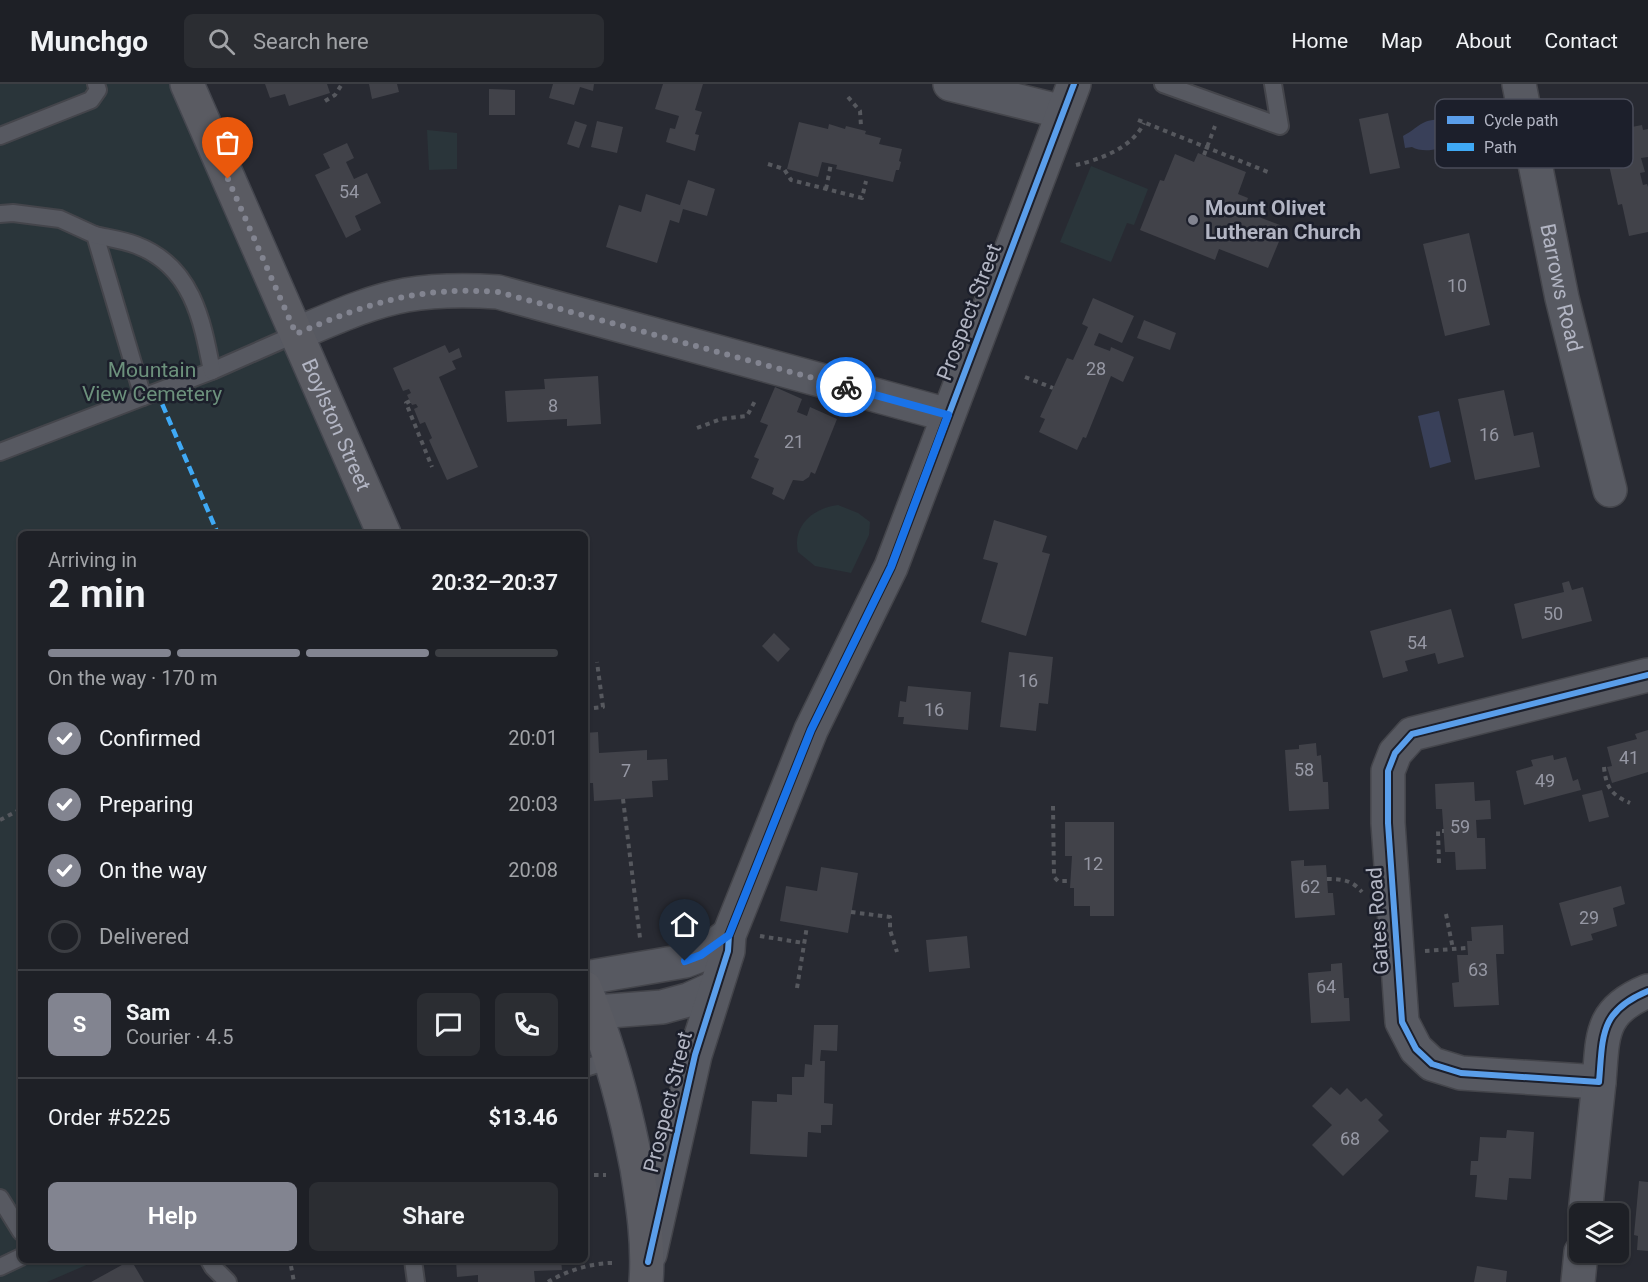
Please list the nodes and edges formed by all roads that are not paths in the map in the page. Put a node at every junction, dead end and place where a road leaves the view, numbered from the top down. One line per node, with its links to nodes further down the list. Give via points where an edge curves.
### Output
1 (96, 84): 9 (lane, via 98,90 91,100)
2 (187, 84): 13 (main road, Boylston Street)
3 (950, 84): 7 (street)
4 (1163, 84): 5 (lane, via 1280,126)
5 (1273, 84)
6 (1519, 84): 8 (street, Barrows Road)
7 (1069, 98): 16 (street, Prospect Street)
8 (1522, 99)
9 (0, 136)
10 (1536, 168): 18 (street, Barrows Road, via 1562,298)
11 (0, 214): 12 (lane, via 60,219)
12 (95, 235): 14 (lane, via 136,245 161,258 188,287 202,320); 15 (lane)
13 (296, 334): 14 (lane); 16 (street, via 371,304 406,295 463,289 498,292); 19 (main road, Boylston Street)
14 (212, 370): 15 (lane)
15 (143, 397): 17 (lane)
16 (948, 415): 21 (street, Prospect Street, via 891,567 811,730)
17 (0, 452)
18 (1610, 490)
19 (383, 531)
20 (1648, 675): 27 (street, Gates Road, via 1412,734 1395,753 1388,771 1402,1022 1416,1049 1432,1064 1461,1074)
21 (740, 935): 22 (street, via 685,961); 23 (street, Prospect Street, via 728,951)
22 (588, 977)
23 (716, 987): 25 (street, Prospect Street, via 662,1006); 36 (street, Prospect Street, via 695,1054)
24 (1648, 991): 27 (street, via 1628,999 1603,1031)
25 (590, 1000): 26 (main road)
26 (598, 1064): 36 (main road, via 619,1083 636,1166)
27 (1599, 1082): 29 (street)
28 (0, 1198): 30 (lane)
29 (1586, 1203)
30 (18, 1227)
31 (18, 1258): 35 (lane)
32 (211, 1263): 37 (lane)
33 (413, 1263): 38 (lane)
34 (1580, 1263): 39 (street)
35 (0, 1267)
36 (647, 1272)
37 (228, 1282)
38 (416, 1282)
39 (1578, 1282)

